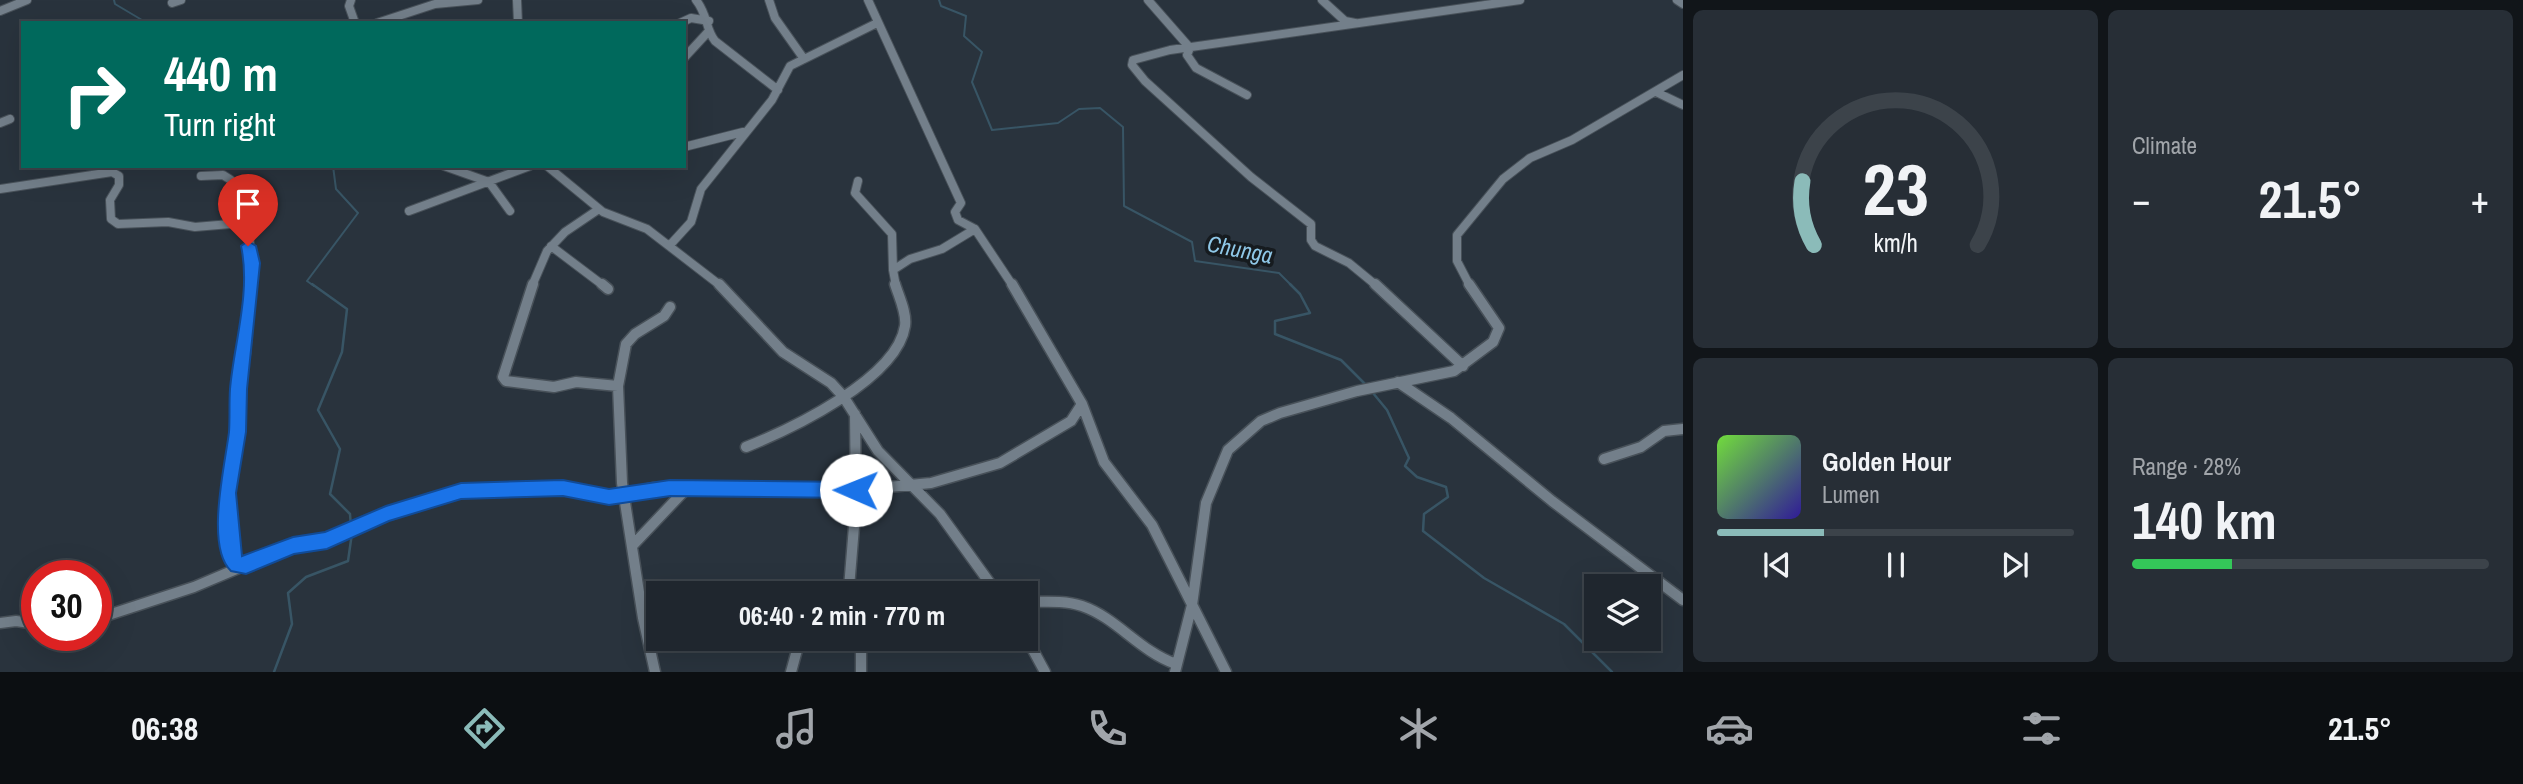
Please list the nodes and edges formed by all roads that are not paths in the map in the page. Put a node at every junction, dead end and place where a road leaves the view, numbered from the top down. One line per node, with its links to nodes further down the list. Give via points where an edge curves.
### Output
1 (27, 0): 15 (street)
2 (181, 0): 13 (street)
3 (351, 0): 16 (street)
4 (478, 0): 17 (street, via 435,4)
5 (517, 0): 18 (street)
6 (696, 0): 20 (street)
7 (769, 0): 26 (street, via 775,18)
8 (867, 0): 21 (street)
9 (1148, 0): 24 (street)
10 (1322, 0): 22 (street, via 1345,21)
11 (1520, 0): 22 (street)
12 (1677, 0): 14 (street)
13 (172, 3)
14 (1683, 4)
15 (0, 10)
16 (354, 21)
17 (383, 21)
18 (518, 21)
19 (684, 21): 20 (street)
20 (709, 21): 23 (street)
21 (877, 23): 26 (street); 47 (street, via 955,186 961,203 958,220)
22 (1359, 23): 24 (street)
23 (708, 32): 25 (street); 28 (street)
24 (1190, 48): 30 (street, via 1187,55 1196,68); 53 (street, via 1139,57 1132,65 1251,177 1311,224 1315,246 1368,278)
25 (686, 56)
26 (804, 59): 28 (street, via 790,66)
27 (1683, 75): 29 (street)
28 (778, 90): 34 (street)
29 (1656, 92): 31 (street); 53 (street, via 1572,140 1530,158 1503,179 1466,221 1457,235 1457,261 1499,328 1493,342)
30 (1247, 95)
31 (1683, 105)
32 (10, 119): 33 (street)
33 (0, 122)
34 (744, 132): 35 (street); 48 (street, via 701,189 688,228)
35 (686, 146)
36 (450, 168): 40 (street)
37 (525, 168): 40 (street)
38 (549, 168): 43 (street)
39 (201, 176): 46 (street, via 229,177 231,201)
40 (489, 181): 44 (street); 45 (street)
41 (858, 181): 50 (street, via 855,193 892,234)
42 (0, 189): 46 (street, via 112,172 119,176 110,200 114,223 168,222 195,227)
43 (599, 209): 48 (street, via 647,229); 49 (street)
44 (409, 211)
45 (510, 211)
46 (242, 223): 67 (street, via 249,236 252,263 240,407 227,493 231,559)
47 (975, 229): 50 (street); 57 (street)
48 (670, 245): 56 (street, via 721,286 783,352 821,374)
49 (551, 246): 51 (street); 55 (street, via 525,302 503,380 554,387 576,382)
50 (893, 270): 56 (street, via 904,332 889,359)
51 (608, 289)
52 (670, 307): 55 (street, via 626,344)
53 (1463, 366): 54 (street)
54 (1398, 382): 70 (street, via 1432,402 1544,496); 72 (street, via 1280,413 1261,421 1228,450 1206,503)
55 (618, 386): 65 (street, via 620,469)
56 (843, 396): 58 (street); 60 (street, via 774,438)
57 (1082, 404): 62 (street, via 1071,421 1000,463); 72 (street, via 1100,454 1152,525)
58 (855, 414): 62 (street, via 878,451); 64 (street)
59 (1683, 429): 61 (street, via 1664,431 1641,447)
60 (746, 447)
61 (1604, 458)
62 (913, 484): 64 (street); 69 (street)
63 (687, 488): 64 (street); 65 (street, via 653,488); 66 (street)
64 (856, 490): 68 (street)
65 (626, 495): 66 (street); 67 (street, via 609,497 563,488 461,491 361,524 327,541 293,545)
66 (632, 546): 80 (street)
67 (246, 565): 73 (street)
68 (848, 581)
69 (988, 581)
70 (1683, 600)
71 (1038, 603): 79 (street, via 1093,611 1150,655)
72 (1192, 605): 79 (street); 84 (street)
73 (112, 614)
74 (21, 622): 75 (street)
75 (0, 623)
76 (796, 651): 81 (street)
77 (861, 651): 82 (street)
78 (1034, 651): 83 (street)
79 (1176, 668)
80 (655, 672)
81 (790, 672)
82 (861, 672)
83 (1045, 672)
84 (1226, 672)

